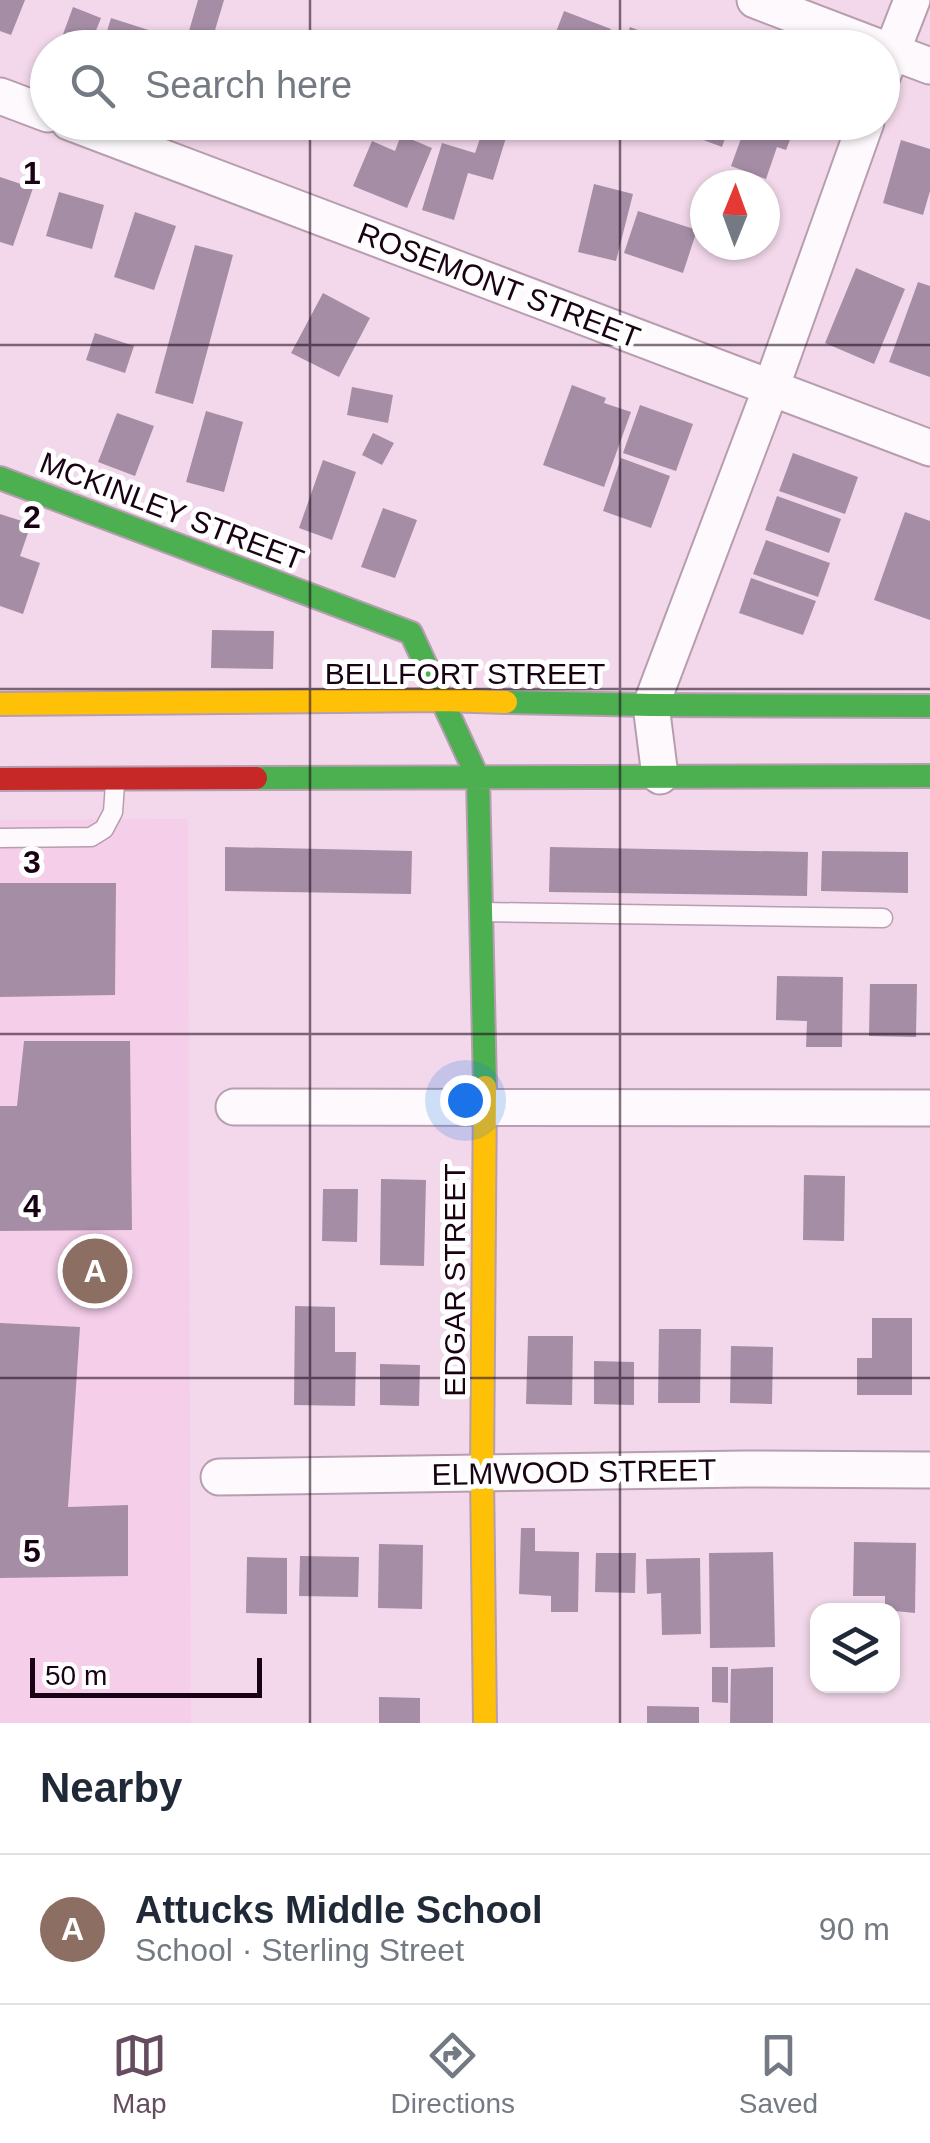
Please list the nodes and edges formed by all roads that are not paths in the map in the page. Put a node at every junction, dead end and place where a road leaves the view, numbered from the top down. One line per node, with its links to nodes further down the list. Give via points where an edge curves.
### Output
1 (755, 0): 3 (street)
2 (912, 0): 4 (street)
3 (824, 30)
4 (897, 30)
5 (900, 59): 6 (street)
6 (930, 66)
7 (0, 96): 8 (street)
8 (30, 107)
9 (117, 140): 11 (street, ROSEMONT STREET)
10 (860, 140): 11 (street)
11 (771, 388): 12 (street, ROSEMONT STREET); 16 (street)
12 (930, 448)
13 (0, 478): 14 (main road, MCKINLEY STREET, via 411,633)
14 (442, 700): 15 (main road, BELLFORT STREET, via 87,714); 16 (main road, BELLFORT STREET); 21 (main road, MCKINLEY STREET)
15 (0, 704)
16 (651, 705): 17 (main road, BELLFORT STREET); 18 (street)
17 (930, 706)
18 (660, 776): 19 (main road); 21 (main road)
19 (930, 776)
20 (0, 778): 22 (main road, via 88,770)
21 (478, 778): 22 (main road); 24 (main road, EDGAR STREET)
22 (116, 779): 23 (lane, via 113,812 91,838)
23 (0, 838)
24 (481, 912): 25 (lane); 27 (main road, EDGAR STREET)
25 (883, 918)
26 (234, 1107): 27 (street)
27 (485, 1108): 28 (street); 30 (main road, EDGAR STREET)
28 (930, 1108)
29 (930, 1470): 30 (street, ELMWOOD STREET)
30 (482, 1474): 31 (street, ELMWOOD STREET); 32 (main road, EDGAR STREET)
31 (219, 1477)
32 (484, 1723)

